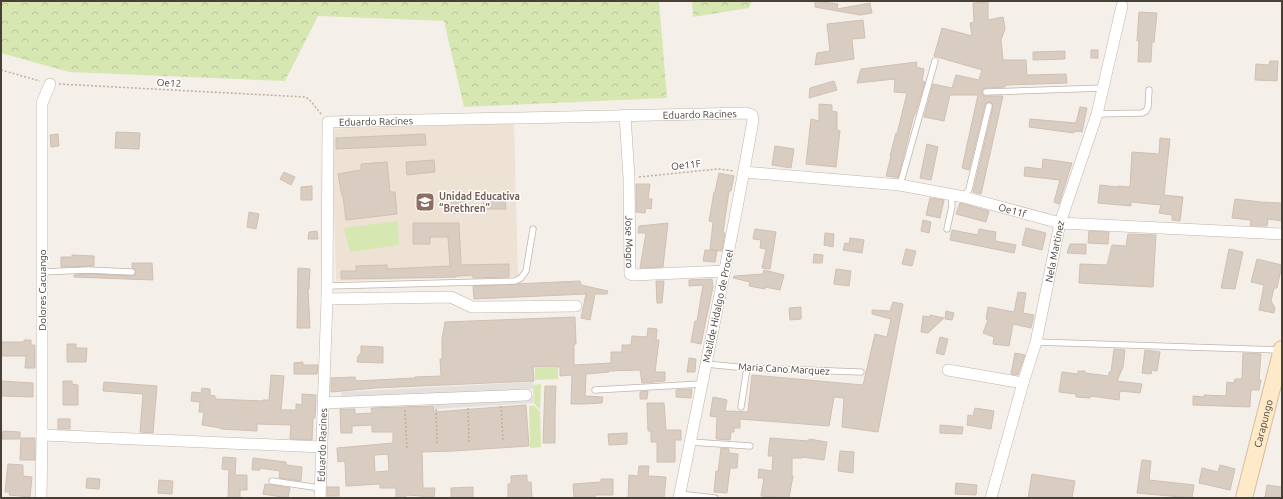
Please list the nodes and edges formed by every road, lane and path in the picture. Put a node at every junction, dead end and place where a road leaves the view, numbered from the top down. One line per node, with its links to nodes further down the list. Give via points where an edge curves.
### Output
1 (1122, 6): 5 (street, Nela Martinez)
2 (935, 61): 15 (lane)
3 (1, 70): 4 (path, Oe12)
4 (50, 84): 12 (path, Oe12, via 305,97); 23 (street, Dolores Cacuango, via 42,103)
5 (1103, 88): 7 (lane); 9 (street, Nela Martinez)
6 (1148, 90): 9 (lane, via 1148,107 1142,113)
7 (986, 92)
8 (990, 106): 17 (lane, via 969,189)
9 (1097, 114): 18 (street, Nela Martinez)
10 (624, 115): 11 (street, Eduardo Racines); 12 (street, Eduardo Racines); 14 (street, Jose Mogro)
11 (752, 115): 13 (street, Matilde Hidalgo de Procel)
12 (328, 122): 25 (street, Eduardo Racines)
13 (744, 172): 14 (path, Oe11F, via 718,169); 15 (street, Oe11f); 22 (street, Matilde Hidalgo de Procel)
14 (629, 178): 22 (street, Jose Mogro, via 630,274)
15 (900, 185): 16 (street, Oe11f)
16 (951, 195): 17 (street, Oe11f); 20 (lane, via 952,206)
17 (964, 197): 18 (street, Oe11f)
18 (1060, 223): 21 (street, Oe11f); 28 (street, Nela Martinez)
19 (533, 229): 25 (lane, via 526,271 515,281)
20 (947, 229)
21 (1282, 234)
22 (725, 271): 30 (street, Matilde Hidalgo de Procel)
23 (42, 272): 24 (lane); 44 (street, Dolores Cacuango)
24 (132, 272)
25 (327, 286): 26 (street, Eduardo Racines)
26 (327, 299): 27 (street, via 451,297 472,307); 42 (street, Eduardo Racines)
27 (576, 306)
28 (1036, 342): 29 (lane); 34 (street, Nela Martinez)
29 (1282, 350): 58 (street, Carapungo)
30 (706, 364): 31 (lane, Maria Cano Marquez); 35 (street, Matilde Hidalgo de Procel)
31 (747, 368): 33 (lane, Maria Cano Marquez); 43 (lane)
32 (948, 370): 34 (street)
33 (861, 372)
34 (1023, 383): 57 (street, Nela Martinez)
35 (702, 384): 36 (lane); 46 (street, Matilde Hidalgo de Procel)
36 (595, 390)
37 (526, 395): 38 (street)
38 (501, 396): 39 (street); 45 (path)
39 (467, 398): 40 (street); 48 (path)
40 (435, 399): 41 (street); 47 (path)
41 (405, 400): 42 (street); 51 (path)
42 (323, 403): 50 (street, Eduardo Racines)
43 (741, 407)
44 (42, 436): 50 (street); 55 (street, Dolores Cacuango)
45 (503, 440)
46 (690, 442): 49 (lane); 54 (street, Matilde Hidalgo de Procel)
47 (437, 443)
48 (469, 444)
49 (750, 446)
50 (321, 447): 53 (street, Eduardo Racines)
51 (407, 449)
52 (272, 481): 53 (lane)
53 (320, 493)
54 (679, 496): 56 (lane)
55 (41, 498)
56 (714, 498)
57 (991, 498)
58 (1244, 498)

